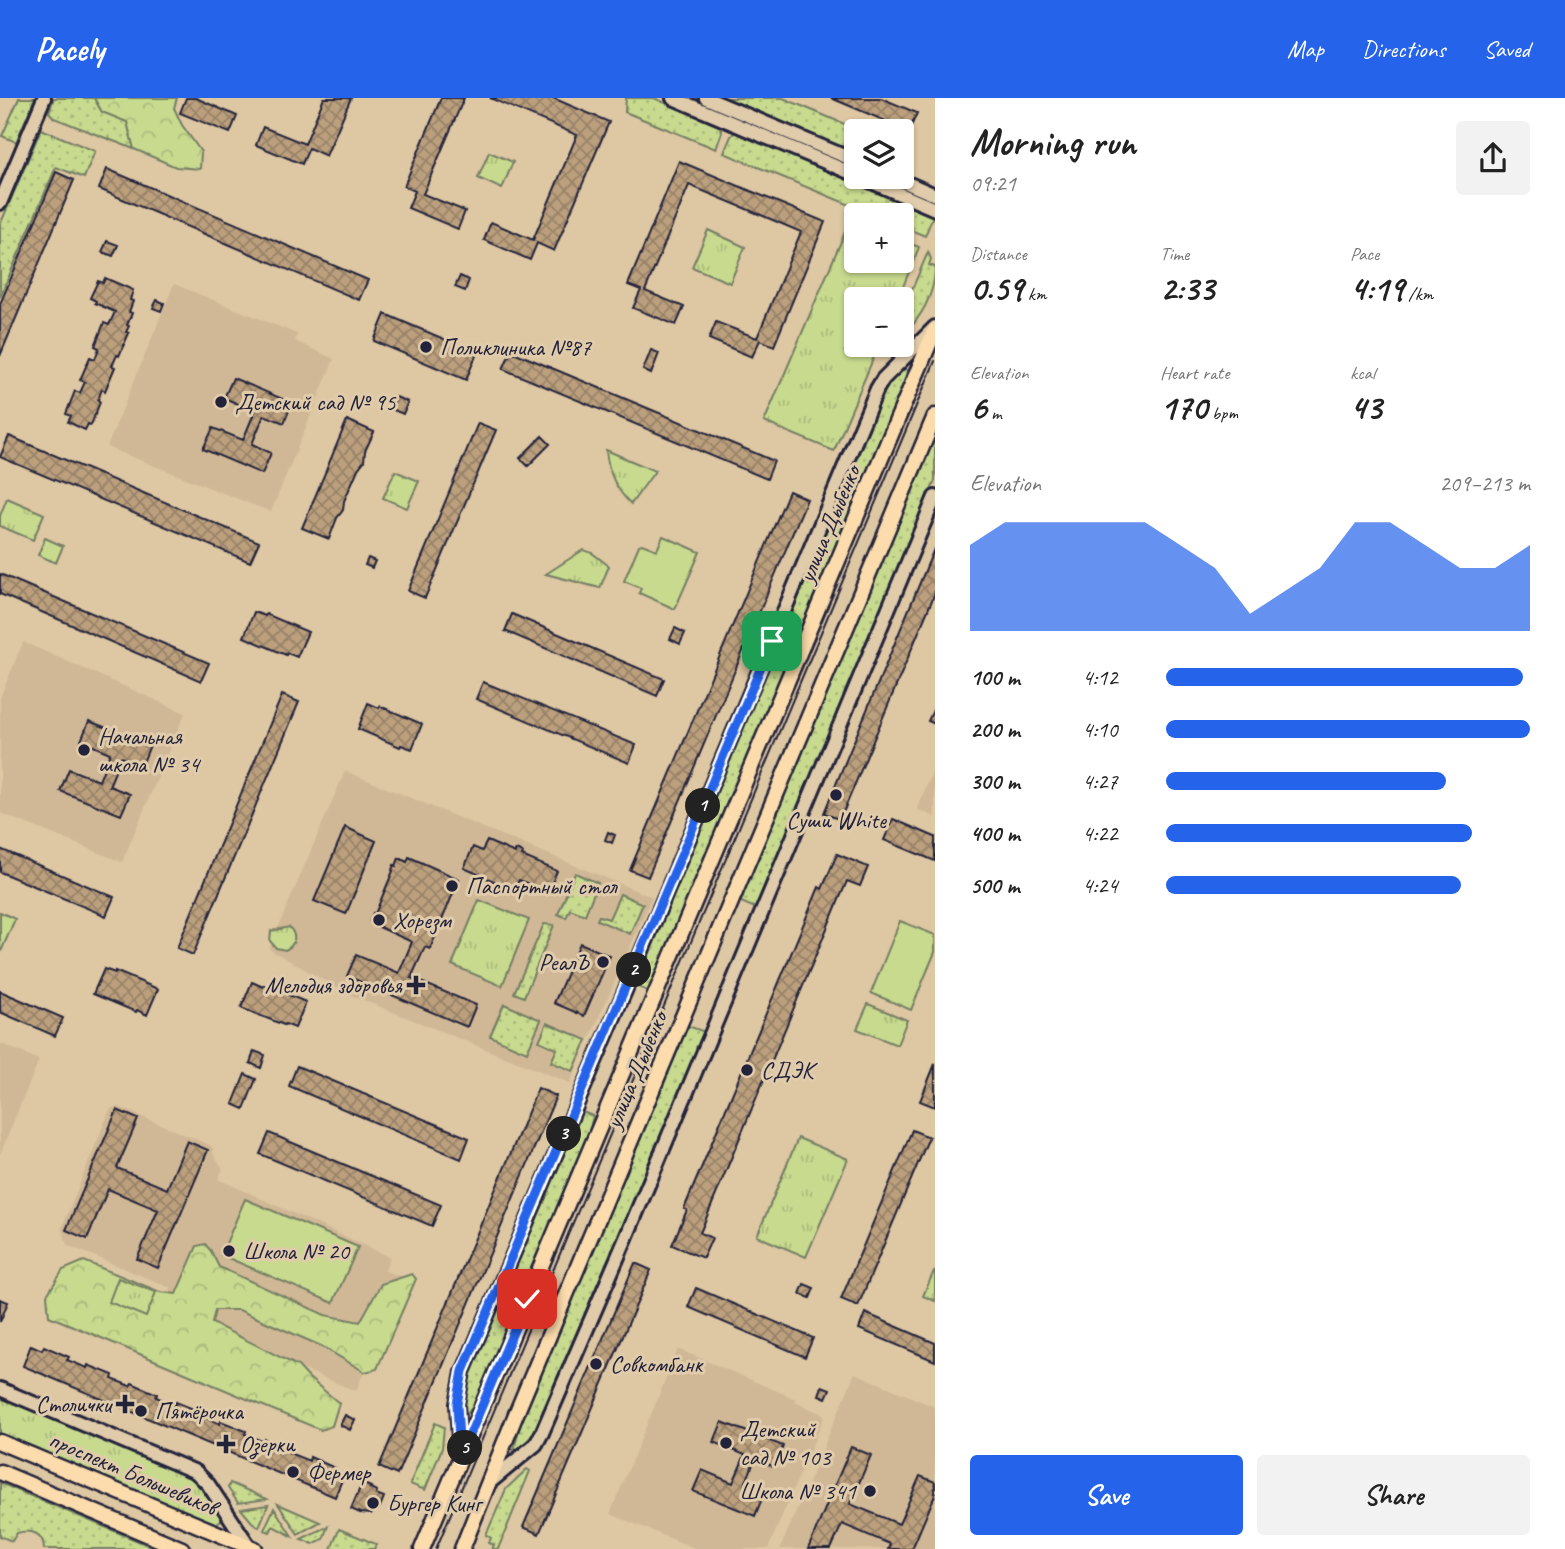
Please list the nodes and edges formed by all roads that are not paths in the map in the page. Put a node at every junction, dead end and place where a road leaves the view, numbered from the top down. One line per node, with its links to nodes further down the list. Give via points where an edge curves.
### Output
1 (44, 98): 9 (street)
2 (673, 98): 5 (street)
3 (706, 98): 4 (street)
4 (844, 156)
5 (844, 170)
6 (914, 186): 8 (street)
7 (888, 189): 10 (street)
8 (935, 195)
9 (0, 203)
10 (935, 209)
11 (935, 329): 16 (main road, улица Дыбенко); 16 (street, via 877,388 463,1371 457,1404)
12 (935, 416): 18 (main road, улица Дыбенко)
13 (935, 497): 18 (street, via 542,1433 536,1444)
14 (0, 1389): 19 (street, проспект Большевиков, via 196,1472)
15 (0, 1442): 19 (main road, проспект Большевиков)
16 (460, 1458): 21 (main road, улица Дыбенко)
17 (0, 1472): 20 (main road, проспект Большевиков)
18 (490, 1482): 22 (main road, улица Дыбенко)
19 (252, 1548)
20 (182, 1549)
21 (422, 1549)
22 (462, 1549)

